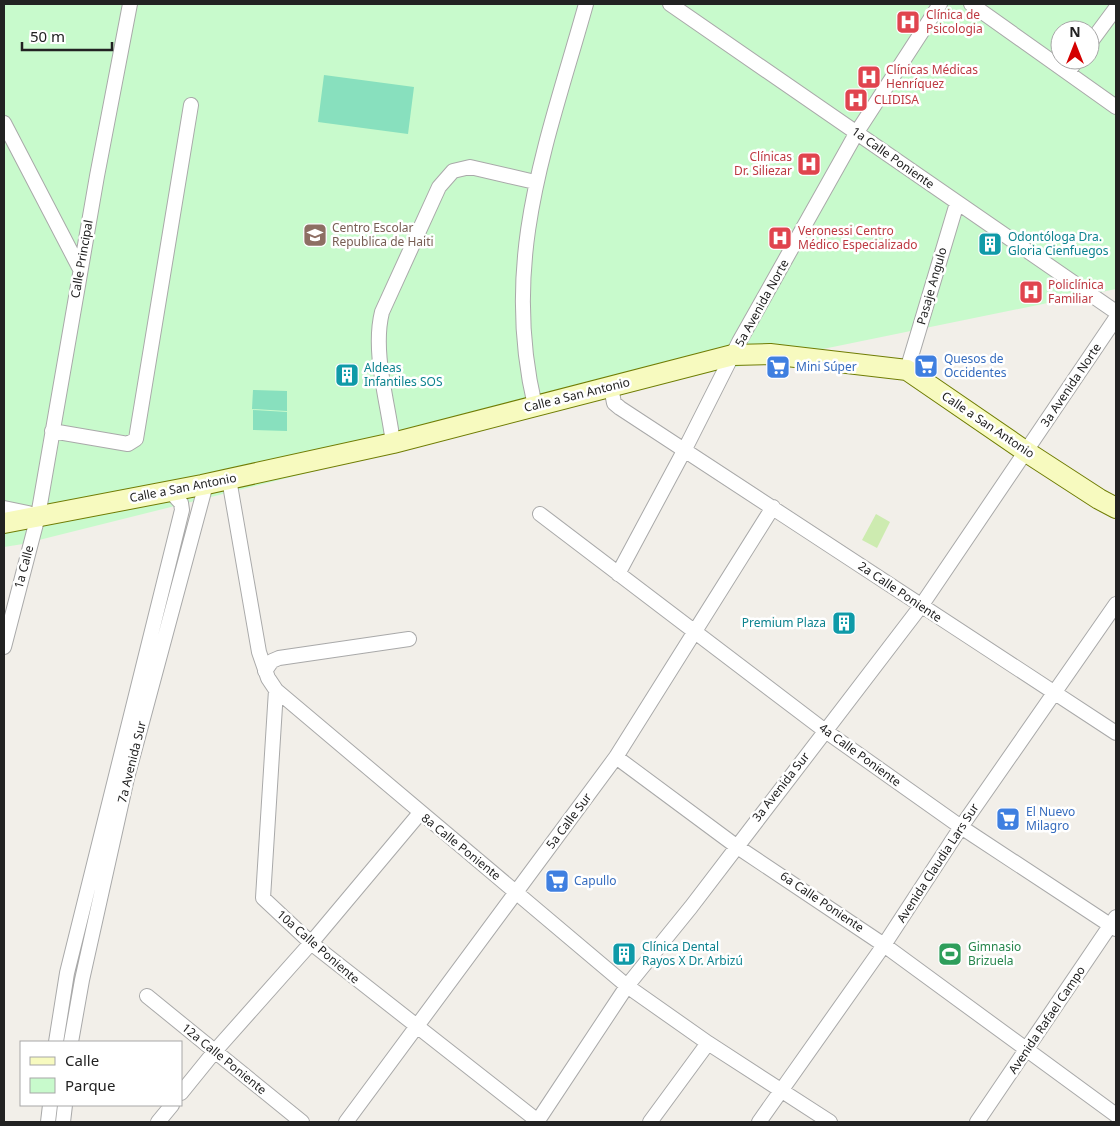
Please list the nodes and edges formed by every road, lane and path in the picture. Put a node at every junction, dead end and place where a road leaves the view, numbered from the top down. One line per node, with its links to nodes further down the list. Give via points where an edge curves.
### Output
1 (130, 4): 15 (street, Calle Principal)
2 (586, 4): 13 (street)
3 (670, 4): 12 (street, 1a Calle Poniente)
4 (940, 4): 12 (street, 5a Avenida Norte)
5 (971, 4): 8 (street)
6 (1116, 8): 7 (street)
7 (1100, 30)
8 (1068, 72): 10 (street)
9 (191, 105): 22 (street, via 136,439 128,444)
10 (1116, 107)
11 (4, 123): 15 (street)
12 (857, 132): 14 (street, 1a Calle Poniente); 18 (street, 5a Avenida Norte)
13 (536, 182): 21 (street, via 522,278 521,310 524,350); 23 (street, via 470,167 453,171 440,186 378,327)
14 (956, 203): 16 (street, 1a Calle Poniente); 19 (street, Pasaje Angulo)
15 (80, 269): 22 (street, Calle Principal)
16 (1116, 312)
17 (1116, 318): 25 (street, 3a Avenida Norte)
18 (733, 355): 19 (street, Calle a San Antonio, via 770,354); 20 (street, Calle a San Antonio); 24 (street, 5a Avenida Norte)
19 (907, 370): 25 (street, Calle a San Antonio)
20 (611, 386): 21 (street, Calle a San Antonio); 24 (street, 2a Calle Poniente, via 614,402 620,408)
21 (535, 406): 23 (street, Calle a San Antonio)
22 (52, 431): 33 (street, Calle Principal)
23 (393, 443): 26 (street, Calle a San Antonio)
24 (685, 450): 29 (street, 2a Calle Poniente); 35 (street, 5a Avenida Norte)
25 (1025, 451): 31 (street, Calle a San Antonio); 37 (street, 3a Avenida Sur)
26 (229, 479): 27 (street, Calle a San Antonio); 42 (street, 8a Calle Poniente)
27 (206, 484): 28 (street, Calle a San Antonio); 59 (street, 7a Avenida Sur, via 127,778)
28 (170, 491): 33 (street, Calle a San Antonio); 58 (street, 7a Avenida Sur, via 181,503 182,510 67,973)
29 (773, 507): 37 (street, 2a Calle Poniente); 39 (street, 5a Calle Sur)
30 (4, 508): 33 (street)
31 (1116, 508)
32 (540, 514): 35 (street, 4a Calle Poniente)
33 (38, 516): 34 (street, Calle a San Antonio); 38 (street, 1a Calle)
34 (4, 523)
35 (618, 574): 39 (street, 4a Calle Poniente)
36 (1116, 604): 44 (street, Avenida Claudia Lars Sur)
37 (921, 606): 44 (street, 2a Calle Poniente); 45 (street, 3a Avenida Sur)
38 (6, 628): 41 (street, 1a Calle)
39 (696, 631): 45 (street, 4a Calle Poniente); 47 (street, 5a Calle Sur)
40 (409, 639): 42 (street, via 279,658 272,661)
41 (4, 647)
42 (265, 671): 43 (street, 8a Calle Poniente)
43 (276, 690): 48 (street, 8a Calle Poniente); 53 (street, 10a Calle Poniente, via 264,898)
44 (1055, 693): 46 (street, 2a Calle Poniente); 49 (street, Avenida Claudia Lars Sur)
45 (824, 730): 49 (street, 4a Calle Poniente); 50 (street, 3a Avenida Sur)
46 (1116, 733)
47 (616, 757): 50 (street, 6a Calle Poniente); 51 (street, 5a Calle Sur)
48 (420, 813): 51 (street, 8a Calle Poniente); 53 (street)
49 (961, 827): 52 (street, 4a Calle Poniente); 54 (street, Avenida Claudia Lars Sur)
50 (736, 846): 54 (street, 6a Calle Poniente); 55 (street, 3a Avenida Sur)
51 (516, 892): 55 (street, 8a Calle Poniente); 57 (street, 5a Calle Sur)
52 (1114, 924): 61 (street, Avenida Rafael Campo)
53 (310, 943): 57 (street, 10a Calle Poniente); 62 (street)
54 (884, 944): 61 (street, 6a Calle Poniente); 63 (street, Avenida Claudia Lars Sur)
55 (627, 986): 60 (street, 8a Calle Poniente); 74 (street, 3a Avenida Sur)
56 (147, 996): 62 (street, 12a Calle Poniente)
57 (416, 1028): 73 (street, 5a Calle Sur); 74 (street, 10a Calle Poniente)
58 (56, 1041)
59 (71, 1041)
60 (708, 1043): 63 (street, 8a Calle Poniente); 75 (street)
61 (1028, 1048): 68 (street, 6a Calle Poniente); 78 (street, Avenida Rafael Campo)
62 (215, 1051): 64 (street); 72 (street, 12a Calle Poniente)
63 (782, 1090): 76 (street, Avenida Claudia Lars Sur); 77 (street, 8a Calle Poniente)
64 (182, 1092)
65 (50, 1106): 69 (street)
66 (65, 1106): 70 (street)
67 (171, 1106): 71 (street)
68 (1116, 1115)
69 (48, 1122)
70 (63, 1122)
71 (158, 1122)
72 (302, 1122)
73 (346, 1122)
74 (538, 1122)
75 (650, 1122)
76 (759, 1122)
77 (830, 1122)
78 (977, 1122)

